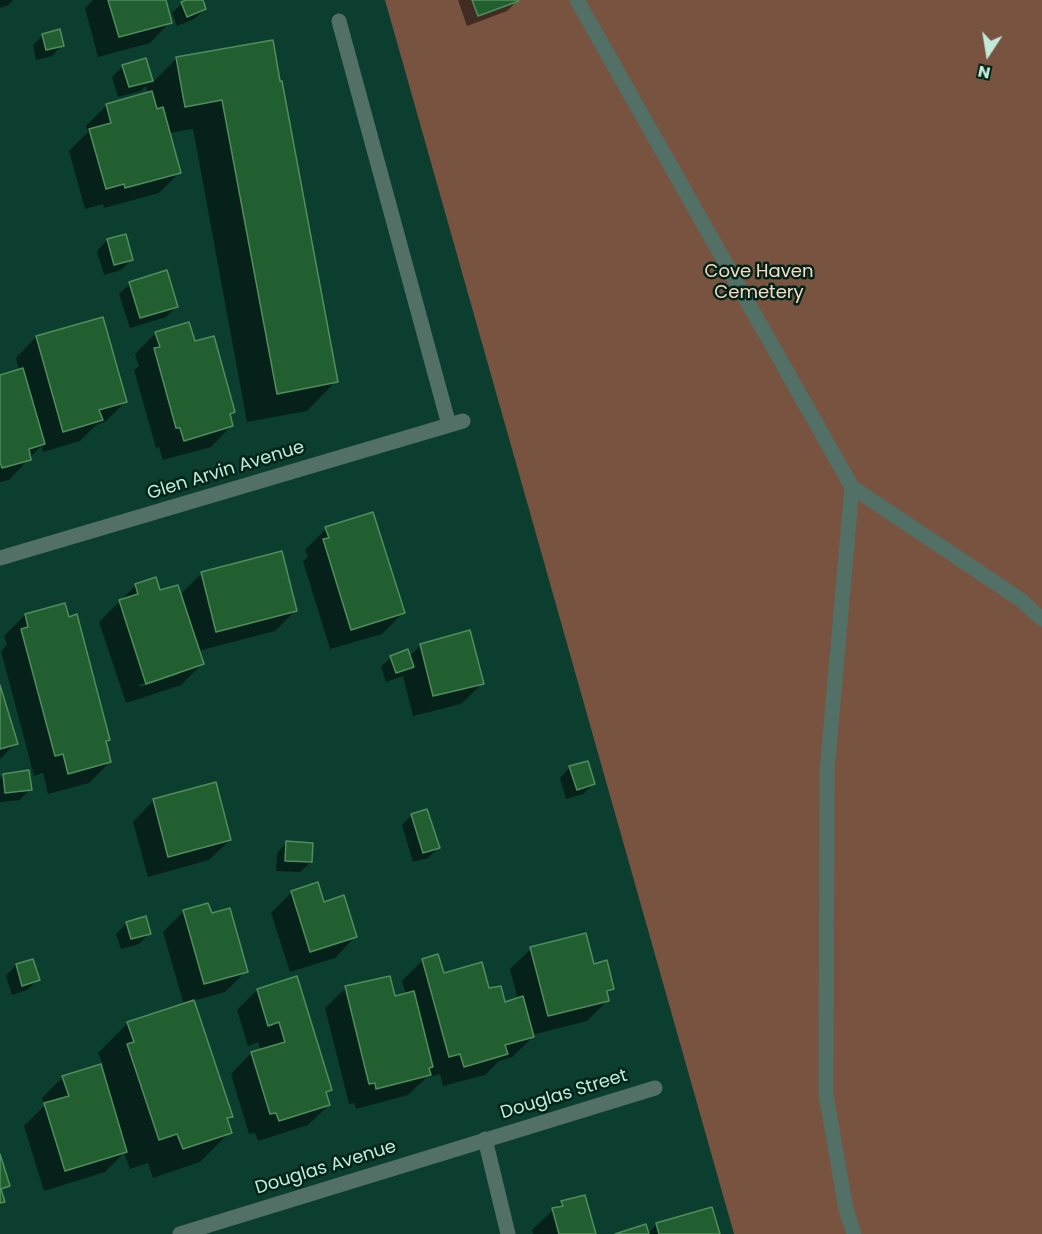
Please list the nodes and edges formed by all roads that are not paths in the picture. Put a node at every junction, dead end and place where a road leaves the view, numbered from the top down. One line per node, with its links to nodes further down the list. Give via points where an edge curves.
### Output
1 (577, 0): 3 (street)
2 (339, 21): 4 (street, Glen Arvin Avenue, via 456,423)
3 (852, 487): 5 (street, via 1021,600); 10 (street, via 827,771 826,1095)
4 (0, 558)
5 (1042, 619)
6 (655, 1088): 7 (street, Douglas Street)
7 (485, 1139): 8 (street, Douglas Avenue); 9 (street)
8 (180, 1234)
9 (508, 1234)
10 (854, 1234)

